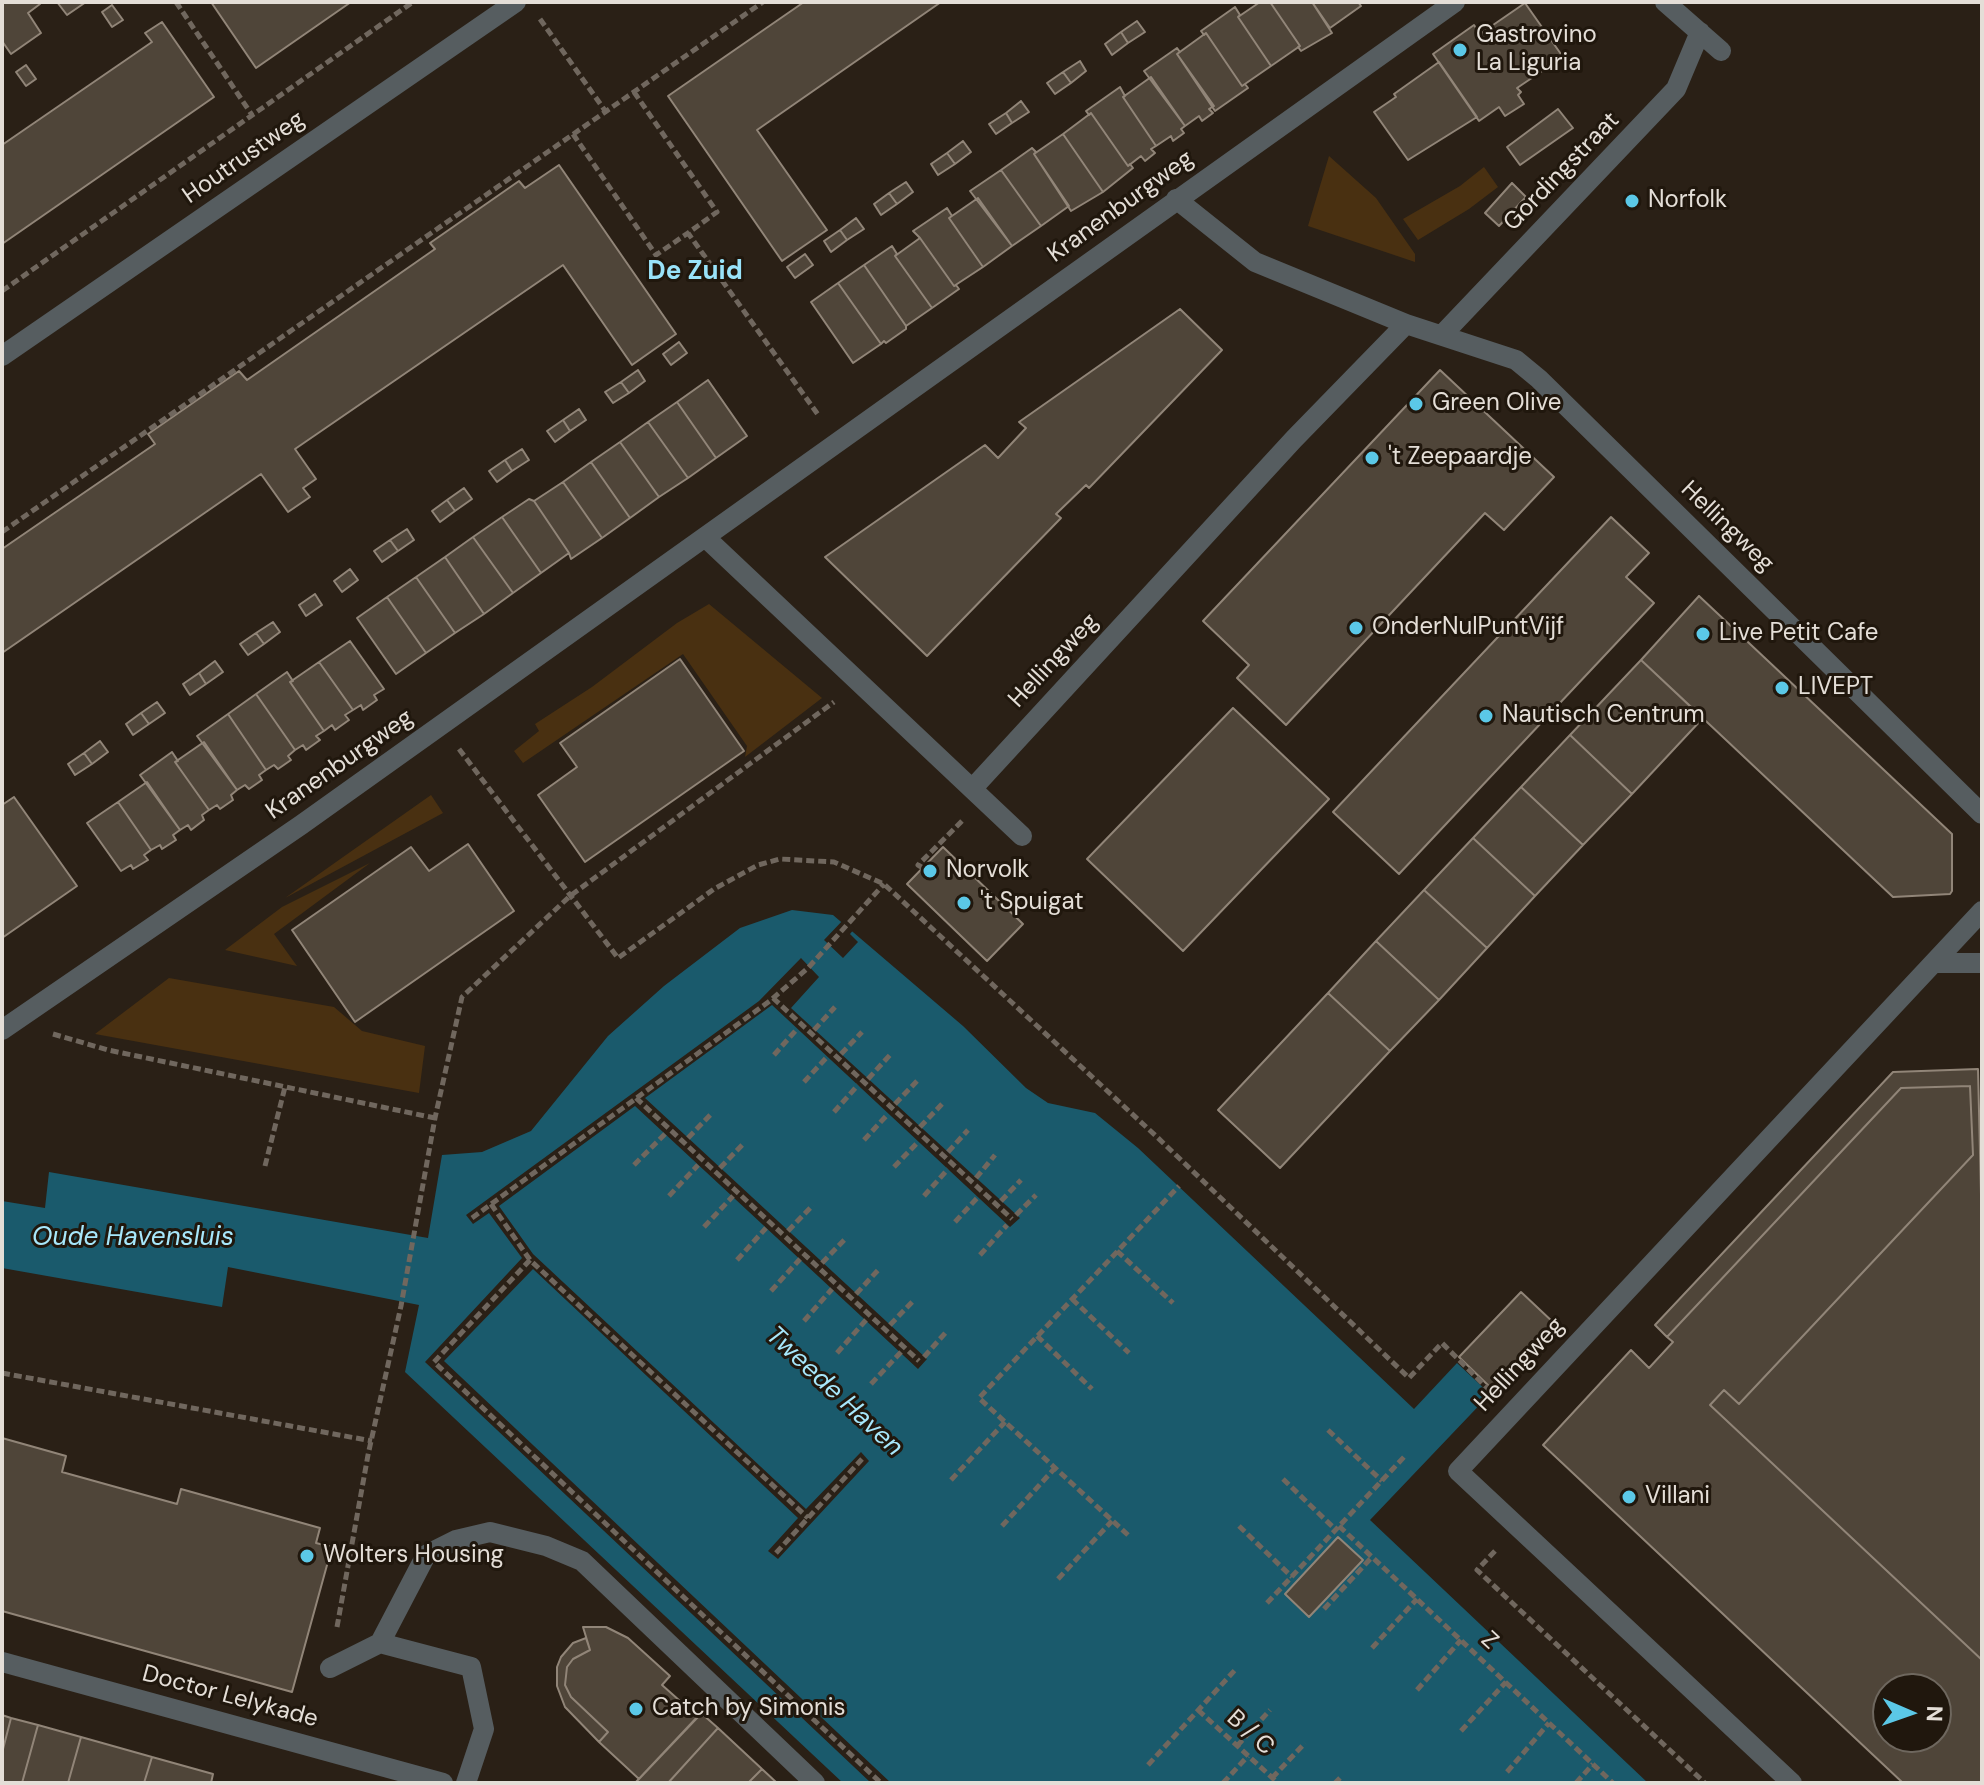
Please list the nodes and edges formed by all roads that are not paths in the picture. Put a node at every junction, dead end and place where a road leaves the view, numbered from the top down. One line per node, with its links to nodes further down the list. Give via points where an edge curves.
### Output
1 (516, 2): 10 (street, Houtrustweg)
2 (1455, 2): 4 (street, Kranenburgweg)
3 (1665, 2): 5 (street)
4 (1432, 9): 7 (street, Kranenburgweg)
5 (1700, 32): 6 (street); 9 (street, Gordingstraat, via 1676,89)
6 (1721, 51)
7 (1176, 199): 8 (street, Hellingweg, via 1255,262); 11 (street, Kranenburgweg)
8 (1406, 324): 9 (street, Hellingweg); 12 (street, Hellingweg, via 1294,439)
9 (1442, 335): 13 (street, Hellingweg, via 1516,360 1539,379)
10 (2, 356)
11 (706, 538): 12 (street); 18 (street, Kranenburgweg)
12 (977, 795): 14 (street)
13 (1982, 814)
14 (1022, 836)
15 (1982, 911): 16 (street, Hellingweg)
16 (1934, 963): 17 (street); 25 (street, Hellingweg, via 1458,1471)
17 (1982, 963)
18 (2, 1030)
19 (380, 1643): 21 (street); 23 (street, via 471,1667 484,1729); 24 (street, via 426,1555 490,1532 546,1546 582,1561)
20 (2, 1662): 22 (street, Doctor Lelykade)
21 (330, 1668)
22 (443, 1783)
23 (466, 1783)
24 (815, 1783)
25 (1792, 1783)

